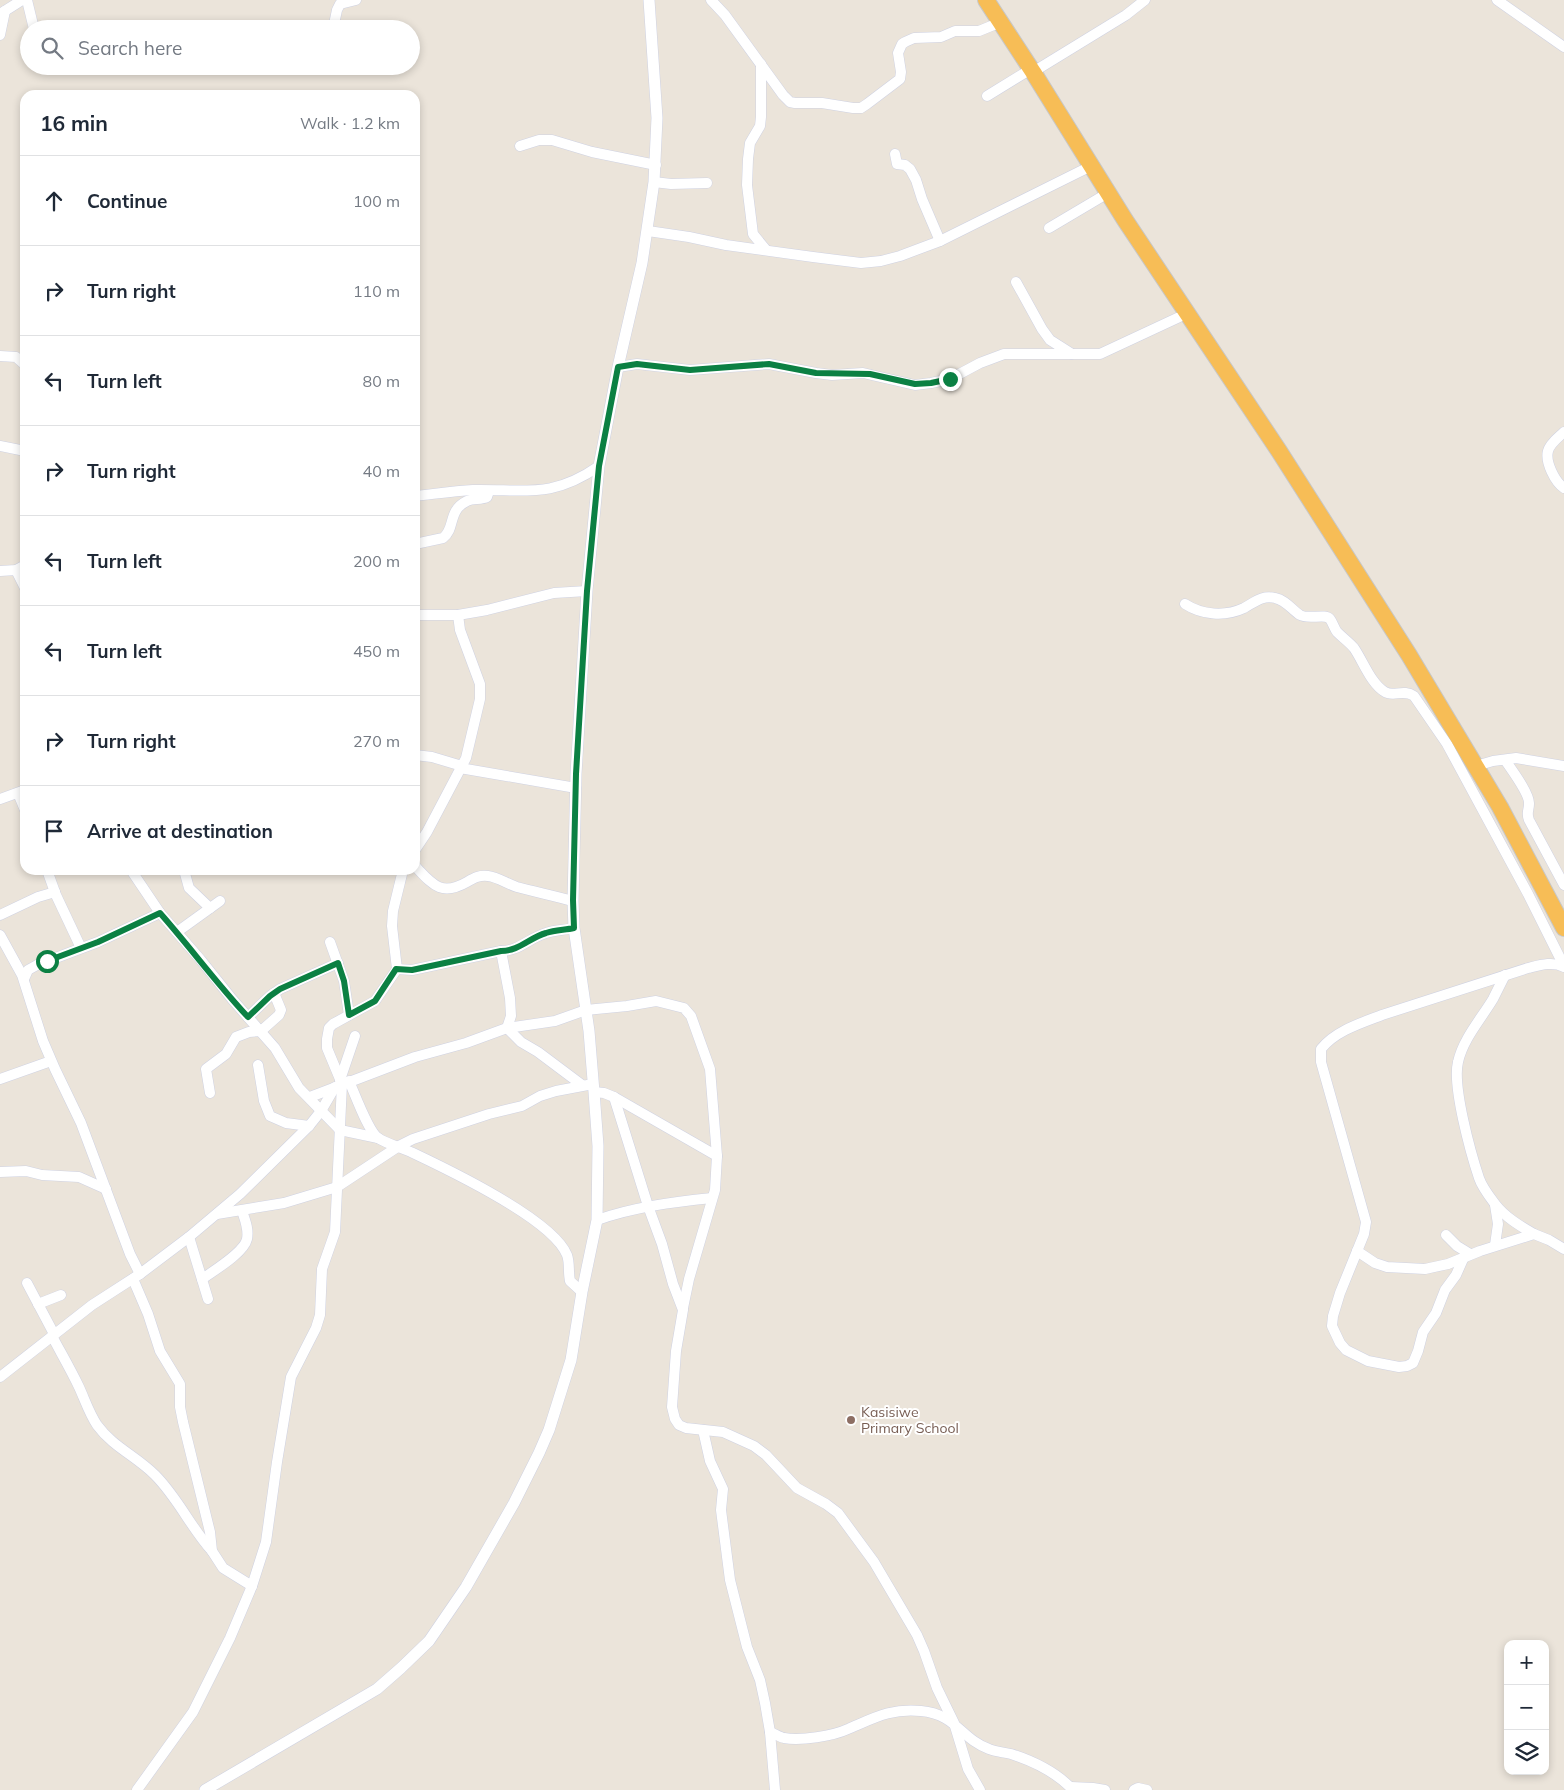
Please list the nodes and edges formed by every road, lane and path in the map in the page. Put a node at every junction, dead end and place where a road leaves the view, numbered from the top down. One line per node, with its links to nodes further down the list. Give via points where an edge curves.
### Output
1 (22, 0): 9 (street)
2 (28, 0): 10 (street)
3 (356, 0): 11 (street, via 340,4)
4 (649, 0): 20 (street, via 657,118)
5 (711, 0): 15 (street)
6 (986, 0): 12 (highway)
7 (1145, 0): 16 (street, via 1126,15)
8 (1497, 0): 14 (street)
9 (3, 13): 13 (street)
10 (32, 20)
11 (335, 20)
12 (1001, 22): 15 (street, via 979,31 956,31 941,37 905,42 898,53 900,79 861,108 790,102); 16 (highway)
13 (0, 35)
14 (1564, 47)
15 (761, 64): 28 (street, via 760,126 750,143 747,185 753,234)
16 (1032, 70): 17 (street); 21 (highway)
17 (987, 96)
18 (520, 146): 20 (street, via 552,140)
19 (894, 154): 27 (street, via 897,164 910,169 916,180)
20 (656, 165): 22 (street)
21 (1091, 166): 24 (highway); 27 (street)
22 (654, 182): 23 (street); 26 (street)
23 (707, 183)
24 (1108, 193): 25 (street); 30 (highway)
25 (1049, 228)
26 (648, 231): 28 (street); 34 (street)
27 (940, 241): 28 (street, via 900,256 861,263)
28 (766, 250)
29 (1016, 282): 31 (street, via 1050,340)
30 (1188, 314): 31 (street, via 1100,354); 51 (highway, via 1362,581)
31 (1073, 355): 34 (street, via 1004,354 943,381 915,384 870,374 816,373 769,364 690,370 637,364)
32 (0, 356): 33 (street, via 14,356)
33 (20, 361)
34 (618, 367): 38 (street)
35 (1564, 432): 39 (street, via 1548,452 1551,468 1559,485)
36 (0, 446): 37 (street)
37 (20, 450)
38 (599, 466): 40 (street, via 549,490); 45 (street)
39 (1564, 488)
40 (489, 491): 41 (street); 42 (street, via 487,497 467,501 458,507 450,530 443,538)
41 (420, 495)
42 (420, 543)
43 (20, 568): 44 (street)
44 (0, 571)
45 (587, 591): 48 (street, via 554,592); 54 (street)
46 (1185, 604): 78 (street, via 1206,613 1228,613 1259,598 1275,598 1302,616 1326,617 1354,649 1383,691 1414,696 1447,744)
47 (420, 615): 48 (street)
48 (458, 615): 53 (street, via 481,694 470,749)
49 (420, 756): 53 (street)
50 (1505, 760): 51 (street); 52 (street, via 1516,758); 63 (street, via 1527,795 1529,820)
51 (1476, 766): 71 (highway)
52 (1564, 766)
53 (461, 767): 54 (street); 57 (street)
54 (576, 788): 65 (street)
55 (20, 792): 56 (street)
56 (1, 796)
57 (420, 842)
58 (420, 871): 65 (street, via 442,889 457,887 482,875)
59 (49, 875): 64 (street)
60 (134, 875): 68 (street)
61 (186, 875): 67 (street, via 190,890)
62 (402, 875): 79 (street, via 393,911)
63 (1564, 885)
64 (55, 892): 69 (street); 75 (street)
65 (573, 900): 70 (street)
66 (220, 901): 67 (street)
67 (210, 908): 72 (street)
68 (160, 913): 72 (street); 75 (street)
69 (0, 915)
70 (574, 928): 76 (street, via 546,933 518,948); 83 (street)
71 (1564, 928)
72 (177, 932): 85 (street)
73 (0, 935): 81 (street)
74 (330, 942): 77 (street)
75 (81, 948): 81 (street, via 37,965 28,970)
76 (501, 951): 79 (street, via 412,970); 86 (street, via 510,998 511,1016)
77 (338, 963): 82 (street); 84 (street)
78 (1564, 966): 80 (street, via 1545,964)
79 (396, 969): 84 (street, via 375,1001)
80 (1505, 975): 107 (street, via 1466,1040 1457,1064 1459,1091 1479,1179); 117 (street, via 1362,1022 1333,1037 1321,1049 1321,1062 1366,1222)
81 (24, 979): 89 (street)
82 (274, 993): 85 (street); 87 (street, via 280,1012)
83 (586, 1010): 86 (street, via 555,1021); 93 (street); 102 (street, via 661,1001 684,1008 691,1016 710,1069)
84 (349, 1015): 92 (street, via 329,1028 327,1039)
85 (248, 1017): 87 (street)
86 (507, 1028): 92 (street, via 415,1056); 93 (street, via 521,1042)
87 (261, 1032): 94 (street, via 236,1037 226,1054 209,1065 206,1072); 95 (street, via 275,1048 299,1088)
88 (355, 1036): 92 (street)
89 (51, 1061): 91 (street); 105 (street, via 81,1123)
90 (258, 1065): 98 (street, via 264,1102 270,1116 286,1123)
91 (0, 1079)
92 (342, 1083): 95 (street); 97 (street); 99 (street); 100 (street)
93 (590, 1087): 96 (street); 101 (street, via 540,1096 522,1106); 111 (street, via 598,1146)
94 (210, 1093)
95 (310, 1097): 97 (street)
96 (614, 1097): 102 (street); 108 (street)
97 (321, 1111): 98 (street); 99 (street)
98 (309, 1126): 110 (street)
99 (340, 1130): 100 (street); 104 (street)
100 (378, 1138): 101 (street)
101 (399, 1146): 104 (street); 122 (street, via 483,1189 535,1221 561,1244 568,1258 570,1281)
102 (718, 1156): 106 (street)
103 (0, 1172): 105 (street, via 26,1171 79,1177)
104 (337, 1187): 109 (street, via 284,1203); 131 (street, via 334,1232 322,1269 320,1315 291,1377 266,1542)
105 (106, 1189): 119 (street)
106 (712, 1198): 108 (street); 126 (street)
107 (1494, 1203): 112 (street, via 1502,1213); 115 (street, via 1498,1224)
108 (648, 1206): 111 (street); 126 (street)
109 (242, 1211): 110 (street); 120 (street, via 247,1230 245,1244)
110 (217, 1214): 114 (street)
111 (597, 1220): 122 (street)
112 (1534, 1234): 115 (street); 116 (street)
113 (1446, 1236): 118 (street)
114 (189, 1237): 119 (street); 120 (street)
115 (1495, 1246): 118 (street)
116 (1564, 1249)
117 (1357, 1251): 118 (street, via 1375,1264 1397,1268 1433,1268); 118 (street, via 1333,1316 1335,1335 1352,1354 1386,1366 1399,1367 1407,1366 1416,1359 1422,1332)
118 (1467, 1256)
119 (136, 1277): 127 (street); 130 (street, via 160,1351 180,1384 180,1407)
120 (202, 1279): 124 (street)
121 (27, 1283): 125 (street)
122 (582, 1292): 136 (street, via 571,1360 539,1453 466,1587 429,1640 376,1689)
123 (61, 1295): 125 (street)
124 (208, 1299)
125 (38, 1304): 127 (street)
126 (683, 1310): 129 (street, via 676,1351 673,1414 680,1425)
127 (53, 1335): 128 (street); 130 (street, via 99,1427 116,1446 154,1474)
128 (0, 1376)
129 (703, 1430): 132 (street, via 723,1432 754,1446 797,1488 838,1514 874,1562 916,1635 936,1688); 133 (street, via 710,1461 722,1489 721,1510 730,1580 747,1646 760,1680)
130 (212, 1552): 131 (street, via 224,1568)
131 (252, 1586): 135 (street, via 193,1712)
132 (954, 1723): 133 (street, via 940,1714 906,1710 867,1719 846,1730 807,1738 782,1738); 134 (street, via 978,1746 1032,1762); 138 (street, via 968,1769)
133 (770, 1732): 137 (street)
134 (1072, 1789): 139 (street)
135 (137, 1790)
136 (205, 1790)
137 (775, 1790)
138 (980, 1790)
139 (1105, 1790)
140 (1134, 1790): 141 (street)
141 (1147, 1790)

